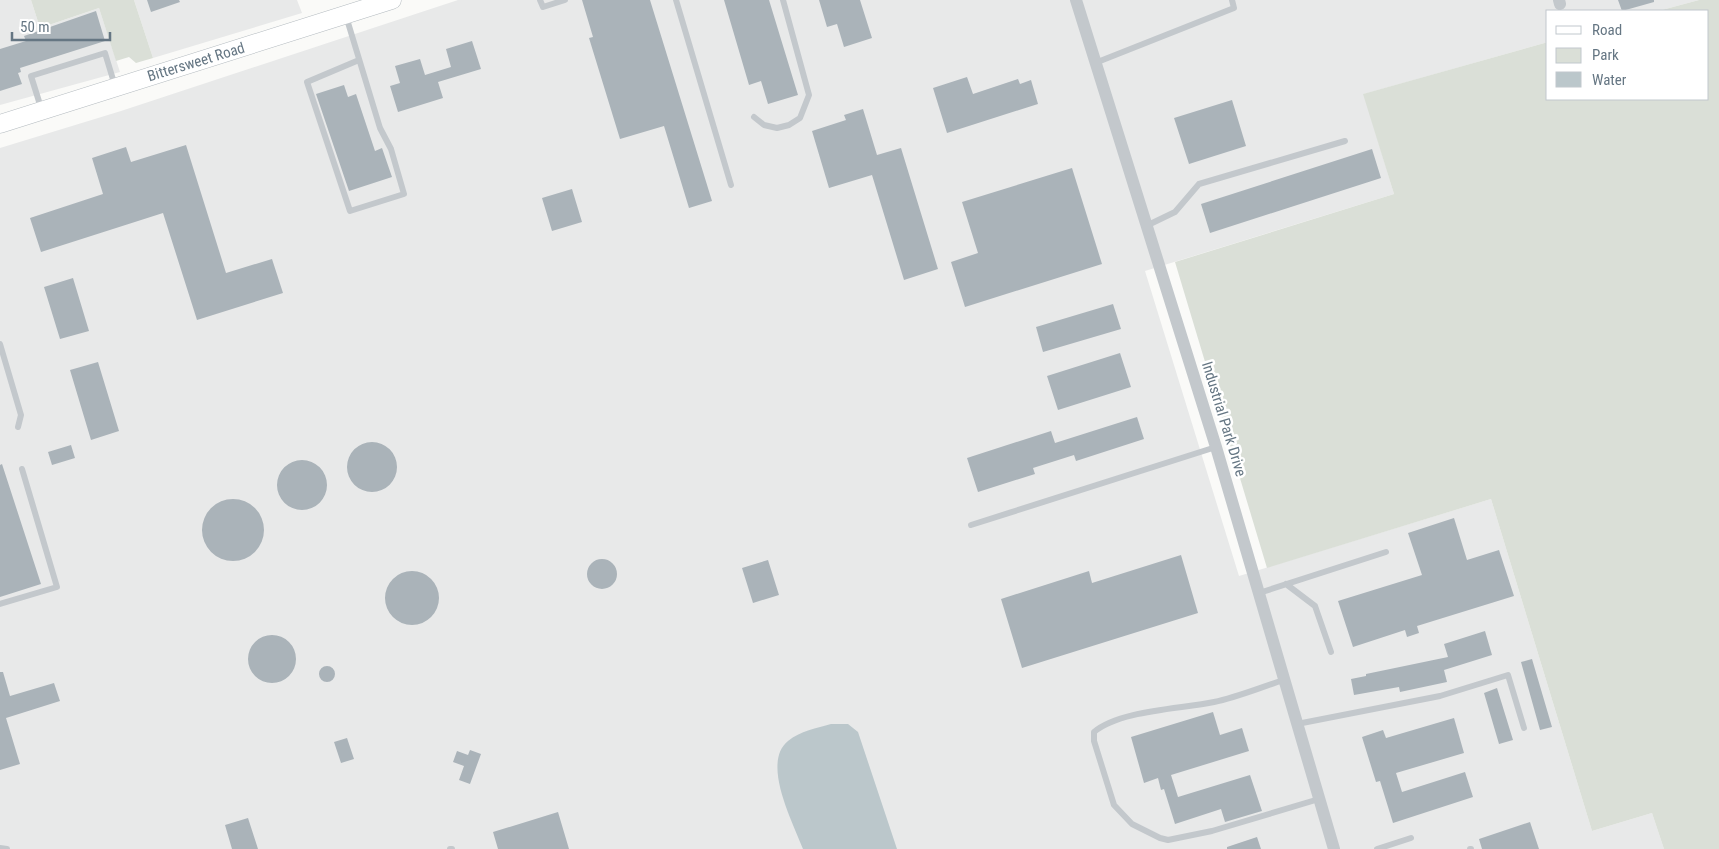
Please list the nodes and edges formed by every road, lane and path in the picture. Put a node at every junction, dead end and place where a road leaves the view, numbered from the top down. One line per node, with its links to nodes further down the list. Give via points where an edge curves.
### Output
1 (392, 0): 8 (street, Bittersweet Road)
2 (540, 0): 3 (lane, via 543,7)
3 (565, 0)
4 (676, 0): 16 (lane)
5 (783, 0): 13 (lane, via 809,95 800,118 789,125 777,128 764,125)
6 (1076, 0): 10 (street, Industrial Park Drive)
7 (1232, 0): 10 (lane, via 1234,8)
8 (345, 15): 9 (lane); 11 (street, Bittersweet Road)
9 (359, 60): 9 (lane, via 404,194 350,211 307,82)
10 (1095, 63): 17 (street, Industrial Park Drive)
11 (116, 88): 12 (street, Bittersweet Road); 12 (lane, via 105,53 31,76)
12 (42, 111): 14 (street, Bittersweet Road)
13 (754, 117)
14 (0, 124)
15 (1345, 141): 17 (lane, via 1199,184 1174,212)
16 (732, 185)
17 (1146, 226): 20 (street, Industrial Park Drive)
18 (0, 344): 19 (lane, via 21,415)
19 (18, 427)
20 (1216, 448): 22 (lane); 25 (street, Industrial Park Drive)
21 (22, 469): 26 (lane, via 56,587)
22 (971, 525)
23 (1386, 552): 24 (lane)
24 (1286, 584): 25 (lane); 27 (lane, via 1315,606)
25 (1258, 593): 28 (street, Industrial Park Drive)
26 (0, 604)
27 (1331, 652)
28 (1284, 680): 29 (street, Industrial Park Drive); 31 (lane, via 1214,702 1152,710 1117,721 1094,732 1094,741 1114,805 1132,824 1160,838 1168,840 1212,831)
29 (1297, 724): 30 (lane, via 1440,696 1508,674); 31 (street, Industrial Park Drive)
30 (1524, 728)
31 (1319, 799): 35 (street, Industrial Park Drive)
32 (1411, 838): 36 (lane)
33 (0, 848): 34 (lane)
34 (7, 849)
35 (1334, 849)
36 (1377, 849)

